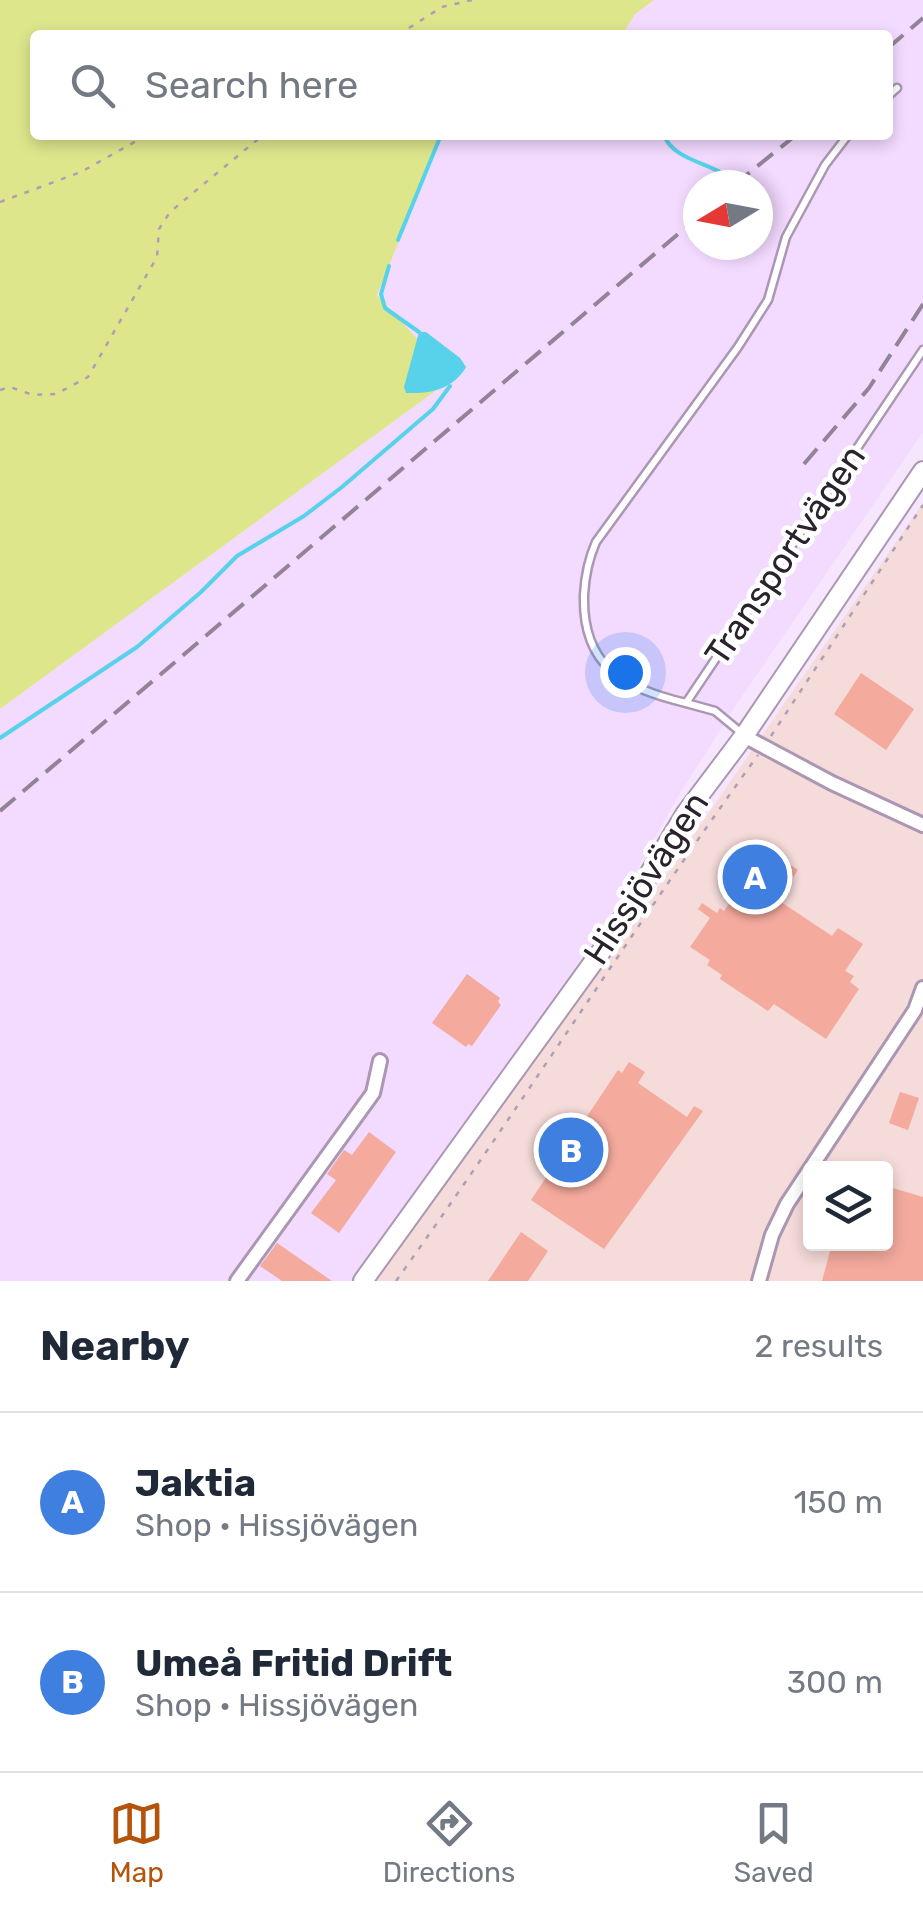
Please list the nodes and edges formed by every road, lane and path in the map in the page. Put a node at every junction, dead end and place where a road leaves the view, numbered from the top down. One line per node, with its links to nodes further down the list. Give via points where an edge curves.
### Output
1 (472, 0): 2 (path, via 442,7)
2 (406, 30)
3 (897, 88): 4 (lane)
4 (893, 92)
5 (139, 140): 8 (path, via 81,172)
6 (257, 140): 10 (path, via 170,212 156,257 88,377 56,394)
7 (844, 140): 13 (lane, via 786,238 768,300 588,559 586,631 596,656 650,695)
8 (0, 202)
9 (923, 350): 13 (lane, Transportvägen)
10 (0, 390)
11 (923, 471): 14 (main road, Hissjövägen)
12 (923, 504): 15 (path)
13 (686, 703): 14 (lane, Transportvägen, via 715,711)
14 (744, 736): 15 (street); 20 (main road, Hissjövägen, via 686,813 610,939)
15 (764, 746): 16 (street); 21 (path)
16 (923, 825)
17 (923, 988): 22 (street, via 787,1204)
18 (380, 1061): 19 (street, via 373,1093)
19 (236, 1281)
20 (363, 1281)
21 (396, 1281)
22 (758, 1281)

